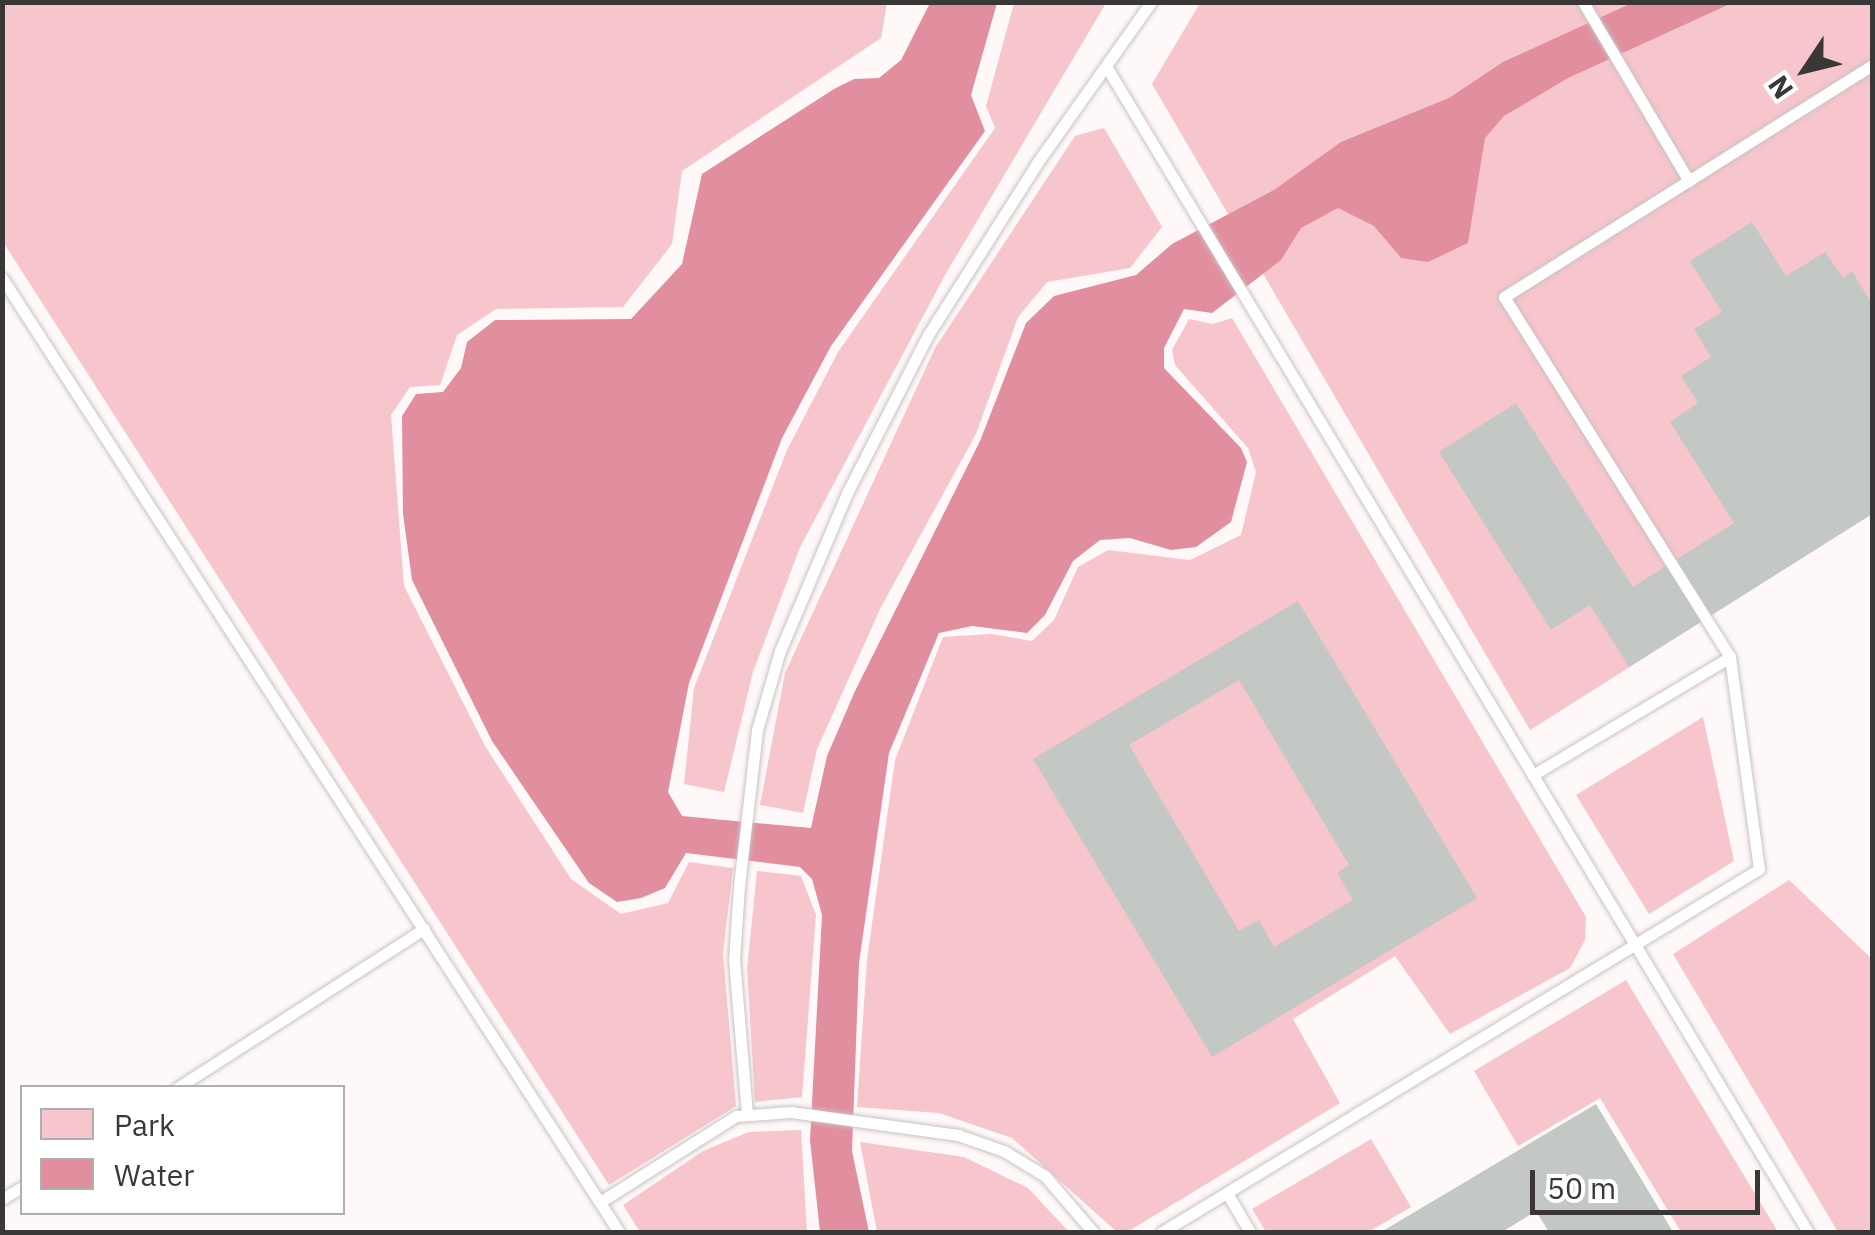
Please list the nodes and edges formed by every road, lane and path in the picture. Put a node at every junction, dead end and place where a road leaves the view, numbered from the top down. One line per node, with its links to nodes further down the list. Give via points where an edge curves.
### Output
1 (1151, 2): 3 (lane)
2 (1583, 2): 5 (lane)
3 (1106, 66): 8 (lane); 12 (lane, via 973,260 847,494 780,651 756,730 739,886 734,977)
4 (1872, 66): 5 (lane)
5 (1689, 181): 7 (lane, via 1504,297)
6 (2, 278): 9 (lane)
7 (1730, 657): 8 (lane); 10 (lane, via 1759,868)
8 (1533, 775): 10 (lane)
9 (424, 929): 11 (lane); 14 (lane)
10 (1636, 946): 13 (lane); 19 (lane)
11 (182, 1085)
12 (746, 1114): 14 (lane, via 706,1131); 16 (lane, via 860,1118 958,1135 1004,1151 1045,1176)
13 (1227, 1193): 17 (lane); 18 (lane)
14 (600, 1202): 15 (lane)
15 (619, 1232)
16 (1093, 1232)
17 (1162, 1232)
18 (1250, 1232)
19 (1808, 1232)

